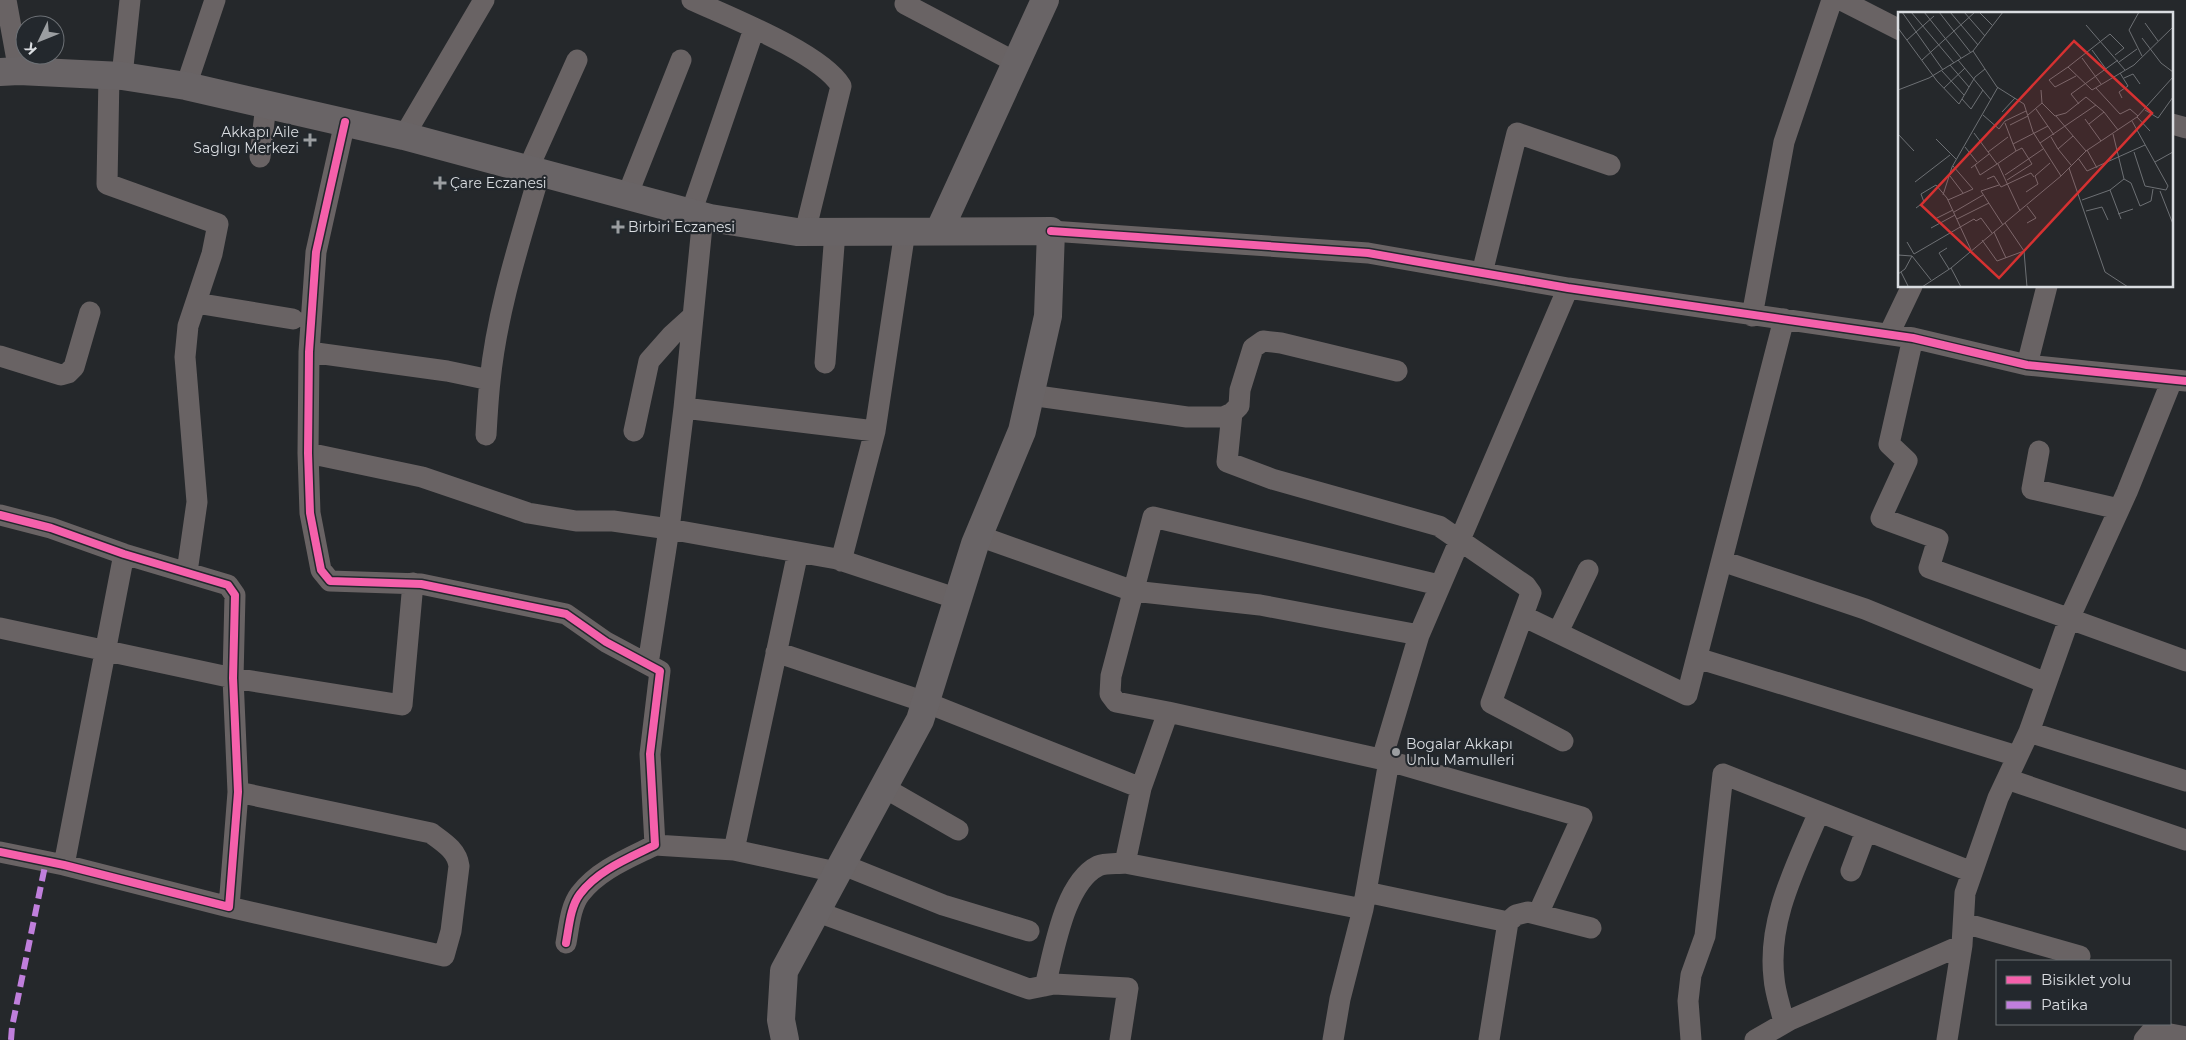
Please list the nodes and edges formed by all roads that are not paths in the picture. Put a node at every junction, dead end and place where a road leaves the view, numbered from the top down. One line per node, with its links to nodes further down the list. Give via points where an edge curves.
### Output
1 (6, 0): 15 (street)
2 (130, 0): 16 (street)
3 (214, 0): 17 (street)
4 (484, 0): 20 (street)
5 (692, 0): 10 (street)
6 (1045, 0): 14 (main road)
7 (1832, 0): 38 (street, via 1784,142)
8 (1840, 0): 11 (street)
9 (905, 4): 14 (street)
10 (754, 29): 25 (street); 28 (street, via 795,48 836,78 841,86)
11 (1898, 29)
12 (577, 60): 23 (street)
13 (681, 60): 24 (street)
14 (1016, 63): 26 (main road)
15 (9, 71): 16 (main road)
16 (115, 75): 17 (main road); 35 (street, via 107,184 218,224)
17 (186, 86): 18 (main road)
18 (266, 104): 19 (main road); 21 (street)
19 (345, 122): 20 (main road); 43 (street, via 316,252)
20 (404, 136): 23 (main road)
21 (260, 157)
22 (1610, 165): 31 (street, via 1517,133)
23 (534, 171): 24 (main road); 48 (street, via 500,318)
24 (627, 196): 25 (main road)
25 (697, 215): 28 (main road); 37 (street)
26 (939, 231): 27 (main road); 30 (main road)
27 (1051, 231): 31 (street, via 1368,253); 50 (main road, via 1048,316)
28 (805, 232): 29 (main road)
29 (836, 232): 30 (main road); 45 (street)
30 (905, 232): 54 (street)
31 (1482, 273): 32 (street)
32 (1568, 288): 38 (street); 62 (street)
33 (1911, 288): 41 (street)
34 (2046, 288): 46 (street)
35 (196, 304): 39 (street); 68 (street, via 188,326 185,357 197,502)
36 (90, 312): 44 (street, via 74,367 68,373 61,375)
37 (693, 316): 51 (street); 53 (street, via 649,361)
38 (1752, 316): 40 (street)
39 (292, 319)
40 (1784, 319): 41 (street); 66 (street)
41 (1889, 334): 42 (street)
42 (1913, 338): 46 (street); 74 (street, via 1889,444 1907,461 1880,518 1938,539 1929,568)
43 (309, 352): 48 (street); 57 (street)
44 (0, 356)
45 (825, 363)
46 (2027, 365): 49 (street)
47 (1397, 371): 52 (street, via 1263,341 1253,348 1238,406)
48 (490, 380): 55 (street)
49 (2179, 381): 58 (street)
50 (1030, 394): 52 (street, via 1187,417); 61 (main road, via 1022,431)
51 (684, 408): 54 (street); 60 (street)
52 (1232, 413): 62 (street, via 1227,462 1272,479 1439,526)
53 (634, 431)
54 (875, 431): 65 (street)
55 (486, 435)
56 (2040, 451): 58 (street, via 2032,489)
57 (308, 453): 60 (street, via 422,477 528,512); 69 (street, via 310,513 324,576 330,580)
58 (2119, 509): 74 (street)
59 (0, 515): 64 (street, via 51,528)
60 (669, 529): 63 (street); 82 (street)
61 (979, 536): 71 (street); 72 (main road)
62 (1461, 540): 70 (street); 73 (street, via 1531,592)
63 (798, 552): 65 (street); 79 (street)
64 (124, 554): 68 (street); 78 (street)
65 (841, 561): 72 (street)
66 (1722, 561): 80 (street); 84 (street, via 1865,609)
67 (1588, 570): 76 (street)
68 (187, 572): 83 (street, via 228,585 235,594)
69 (413, 583): 82 (street, via 566,614 606,642); 83 (street, via 402,705)
70 (1439, 585): 71 (street, via 1154,517); 77 (street)
71 (1133, 591): 77 (street, via 1260,605); 86 (street, via 1111,676 1110,694 1116,702)
72 (958, 599): 85 (main road)
73 (1523, 616): 76 (street); 88 (street, via 1491,704)
74 (2069, 619): 81 (street); 84 (street)
75 (0, 628): 78 (street)
76 (1558, 632): 80 (street, via 1687,696)
77 (1419, 635): 90 (street)
78 (106, 650): 83 (street); 104 (street)
79 (776, 652): 85 (street); 101 (street)
80 (1698, 658): 89 (street)
81 (2186, 661)
82 (648, 664): 100 (street, via 660,671 650,754)
83 (233, 678): 95 (street)
84 (2046, 684): 87 (street)
85 (926, 702): 93 (main road, via 920,720); 94 (street)
86 (1168, 712): 90 (street); 94 (street)
87 (2029, 732): 89 (street); 92 (street)
88 (1563, 741)
89 (2017, 756): 91 (street)
90 (1386, 760): 108 (street); 111 (street, via 1582,817)
91 (2007, 778): 99 (street); 107 (street)
92 (2186, 781)
93 (883, 787): 97 (street); 105 (main road)
94 (1141, 788): 103 (street)
95 (238, 792): 109 (street); 109 (street, via 431,834 452,850 460,866 451,931 444,956)
96 (1819, 812): 98 (street); 120 (street, via 1778,916 1774,978); 126 (street, via 1722,774 1705,936 1691,975 1688,1002)
97 (958, 830)
98 (1866, 831): 106 (street); 107 (street)
99 (2186, 840)
100 (655, 845): 101 (street); 116 (street, via 603,873 580,895)
101 (734, 850): 105 (street)
102 (0, 852): 104 (street)
103 (1124, 863): 108 (street); 119 (street, via 1099,866 1080,881 1069,899)
104 (64, 865): 109 (street)
105 (838, 868): 110 (main road); 115 (street)
106 (1851, 871)
107 (1972, 872): 113 (street, via 1966,893)
108 (1364, 901): 112 (street); 124 (street)
109 (229, 907)
110 (815, 911): 119 (street, via 1029,989); 122 (main road, via 784,971 781,1020)
111 (1538, 914): 112 (street, via 1516,914); 114 (street)
112 (1508, 922): 125 (street)
113 (1964, 923): 117 (street); 118 (street)
114 (1591, 928)
115 (1029, 931)
116 (566, 943)
117 (1962, 945): 120 (street); 128 (street)
118 (2080, 956)
119 (1045, 986): 123 (street, via 1128,988)
120 (1784, 1023): 127 (street)
121 (2186, 1036): 129 (street, via 2154,1031)
122 (786, 1040)
123 (1120, 1040)
124 (1333, 1040)
125 (1490, 1040)
126 (1691, 1040)
127 (1755, 1040)
128 (1947, 1040)
129 (2144, 1040)

